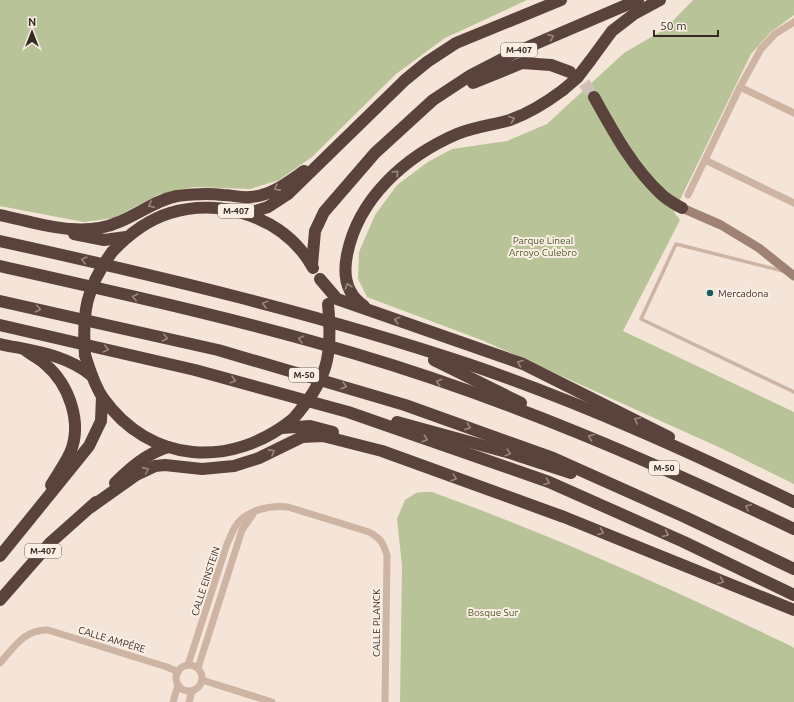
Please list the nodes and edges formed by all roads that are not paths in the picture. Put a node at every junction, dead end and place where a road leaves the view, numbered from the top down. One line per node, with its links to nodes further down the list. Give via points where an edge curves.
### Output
1 (561, 0): 10 (highway, M-407, via 456,44 427,62 405,80)
2 (638, 0): 9 (highway, M-407, one-way to 2, via 433,100 471,75 514,53)
3 (660, 0): 24 (highway, one-way to 3, bridge, via 351,295 347,287 345,270 347,252 356,226 374,194 404,164 434,145 459,133 510,120 563,90 577,78 612,31 634,14)
4 (794, 22): 6 (street, via 775,34 761,49)
5 (570, 72): 9 (highway, via 551,64 522,63 479,79)
6 (740, 87): 8 (street); 11 (street)
7 (594, 97): 14 (highway, via 620,143 643,175 662,195)
8 (794, 112)
9 (410, 121): 19 (highway, M-407, via 375,153 324,212 315,231)
10 (333, 151): 15 (highway, M-407, via 288,194 268,207); 16 (highway, one-way to 16, via 268,193 250,197 205,193 176,196 150,206 121,222 94,229 72,230)
11 (705, 160): 12 (street); 13 (street)
12 (688, 195)
13 (794, 203)
14 (682, 208): 21 (street, via 720,225 759,248)
15 (246, 214): 17 (highway, M-407, via 221,208 195,208 169,213 145,224); 19 (highway, M-407, via 283,234)
16 (0, 216): 17 (highway, via 93,239)
17 (126, 237): 29 (highway, M-407, bridge, via 100,269 87,298 83,326 85,355)
18 (0, 242): 26 (highway, one-way to 18, via 216,290)
19 (312, 265): 22 (highway, M-407)
20 (0, 266): 33 (highway, M-50, one-way to 20, via 357,354 211,314)
21 (792, 275): 30 (lane, via 676,244 641,319)
22 (320, 279): 24 (highway, via 337,299); 34 (highway, M-407, bridge, via 328,304 331,333 329,355 312,397)
23 (0, 301): 38 (highway, M-50, one-way to 38, via 218,350 347,387 553,458)
24 (375, 313): 37 (highway, one-way to 24, via 682,444 523,364)
25 (0, 325): 32 (highway, one-way to 32, via 195,370)
26 (356, 329): 33 (highway, via 438,362 528,406); 37 (highway, via 470,365 577,405)
27 (0, 344): 28 (highway)
28 (25, 350): 29 (highway, via 66,359); 41 (highway, via 46,364 59,378 70,398 74,414 70,453)
29 (92, 376): 31 (highway, M-407)
30 (794, 392)
31 (102, 397): 35 (highway, M-407, via 127,424 149,439); 41 (highway, M-407, via 101,421 89,446)
32 (348, 412): 38 (highway, one-way to 38, via 408,425 564,471); 47 (highway, one-way to 47, via 549,482 684,542)
33 (542, 418): 43 (highway, M-50, one-way to 33, via 669,470)
34 (282, 428): 35 (highway, M-407, via 251,445 224,452 187,451); 36 (highway, via 301,425 314,427)
35 (168, 447): 40 (highway, M-407, via 135,464)
36 (382, 451): 40 (highway, one-way to 36, via 136,475 155,466 202,469 234,466 259,458 302,437 323,436); 49 (highway, one-way to 49, via 564,517)
37 (694, 454): 39 (highway)
38 (600, 479): 46 (highway, M-50)
39 (794, 502)
40 (91, 507): 48 (highway, M-407, via 50,543)
41 (36, 513): 45 (highway, M-407)
42 (254, 513): 44 (street, CALLE EINSTEIN, via 268,507 288,507 369,532 378,537); 51 (street, CALLE EINSTEIN, via 238,522 227,544); 52 (street, CALLE EINSTEIN, via 242,530)
43 (794, 529)
44 (384, 545): 60 (street, CALLE PLANCK, via 387,556)
45 (0, 556)
46 (794, 569)
47 (794, 595)
48 (0, 600)
49 (794, 610)
50 (0, 663): 53 (street, CALLE AMPÉRE, via 26,634 38,629)
51 (188, 665): 52 (street); 53 (street, via 184,665)
52 (198, 668): 54 (street, via 201,670)
53 (178, 672): 55 (street)
54 (202, 680): 56 (street, via 197,689); 59 (street)
55 (178, 685): 56 (street, via 184,690); 57 (street)
56 (192, 691): 58 (street)
57 (173, 702)
58 (189, 702)
59 (272, 702)
60 (385, 702)

